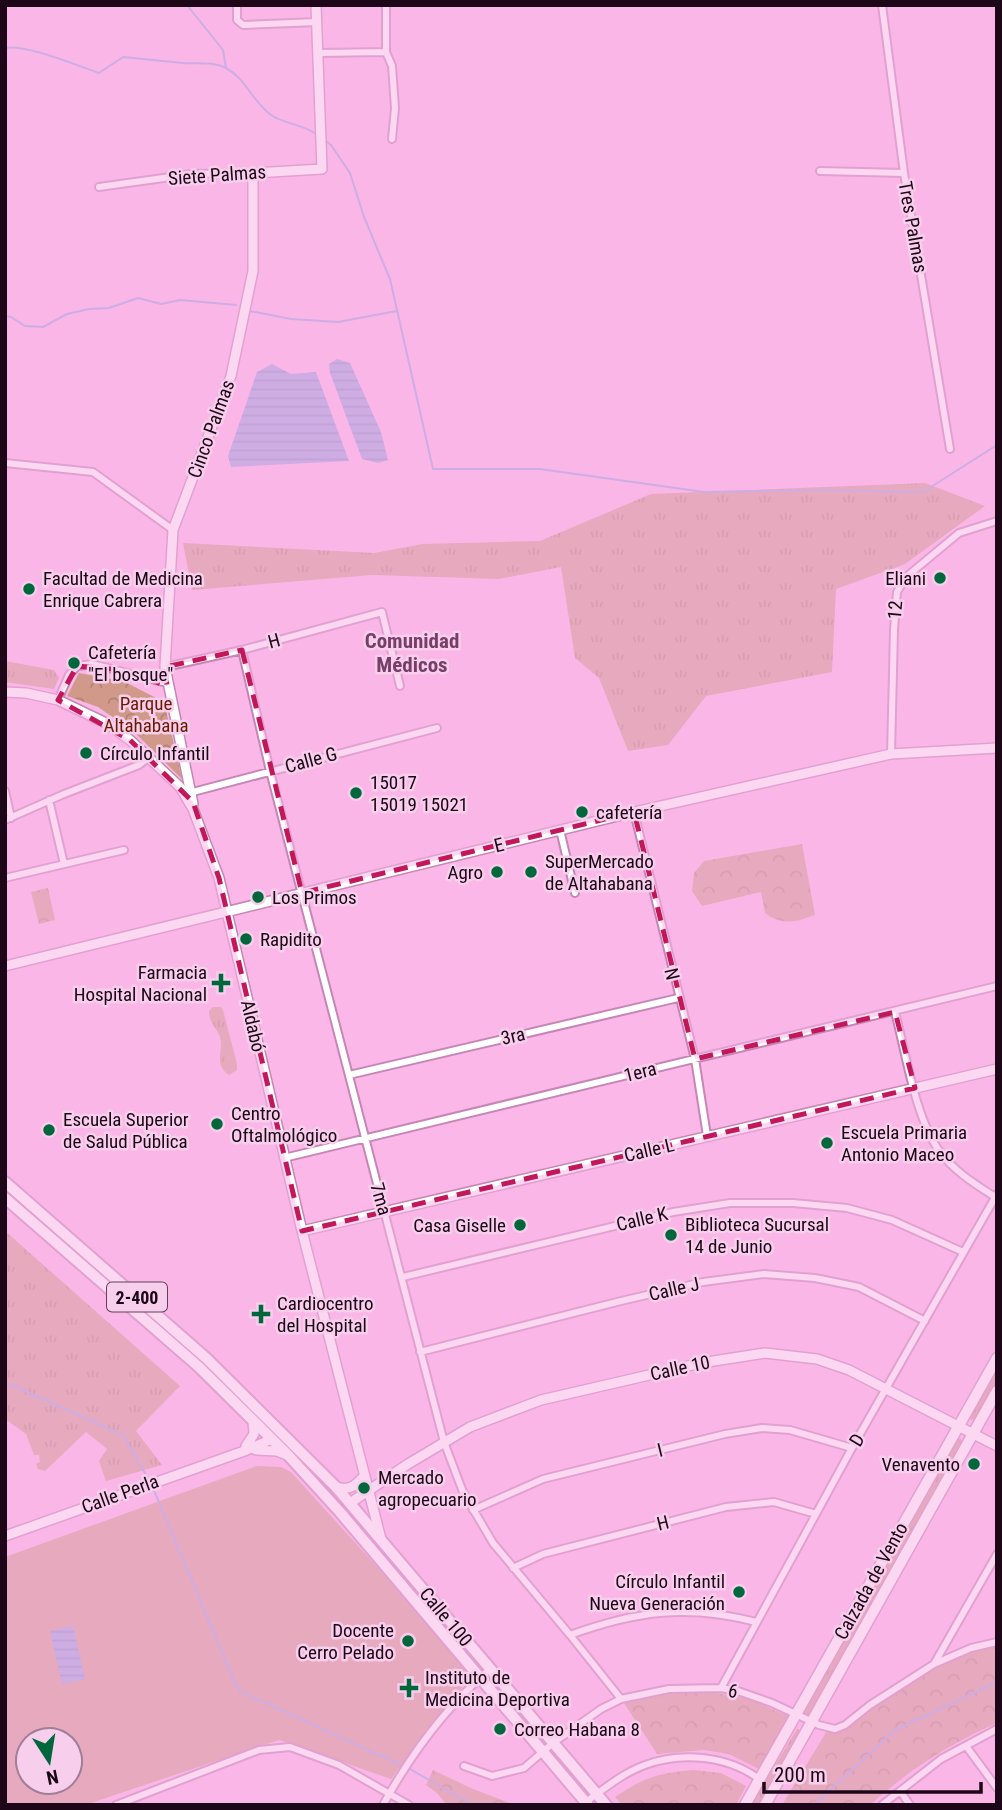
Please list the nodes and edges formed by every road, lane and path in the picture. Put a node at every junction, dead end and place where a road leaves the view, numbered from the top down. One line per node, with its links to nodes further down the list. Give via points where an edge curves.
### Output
1 (237, 5): 5 (street, via 237,19 243,26)
2 (316, 5): 5 (street)
3 (386, 5): 6 (street)
4 (882, 5): 11 (street, Tres Palmas)
5 (317, 22): 7 (street)
6 (386, 52): 7 (street); 8 (street, via 392,66 395,108)
7 (319, 53): 10 (street, Siete Palmas, via 322,169)
8 (392, 139)
9 (820, 172): 11 (street)
10 (253, 173): 12 (street, Siete Palmas, via 192,174); 16 (street, Cinco Palmas, via 253,271 231,376)
11 (904, 173): 13 (street, Tres Palmas)
12 (99, 187)
13 (950, 449)
14 (5, 463): 16 (street, via 93,472)
15 (997, 521): 25 (street, 12, via 959,533 906,577 897,592)
16 (173, 530): 18 (street, Cinco Palmas)
17 (242, 650): 18 (street, H); 20 (street, H, via 382,612); 27 (street, 7ma)
18 (165, 667): 19 (street, Cinco Palmas)
19 (167, 683): 22 (street, via 92,664 76,666); 29 (street, Cinco Palmas)
20 (400, 686)
21 (5, 692): 22 (street)
22 (58, 700): 26 (street, via 108,724)
23 (437, 728): 27 (street, Calle G)
24 (997, 748): 25 (street, E)
25 (891, 754): 32 (street, E)
26 (149, 757): 29 (street); 30 (street)
27 (270, 771): 29 (street, Calle G); 38 (street, 7ma)
28 (5, 791): 33 (street)
29 (189, 793): 31 (street, Cinco Palmas)
30 (49, 800): 33 (street); 36 (street)
31 (193, 809): 40 (street, Aldabó)
32 (634, 812): 34 (street, E); 43 (street, N)
33 (8, 819)
34 (560, 831): 38 (street, E); 39 (street)
35 (124, 850): 36 (street)
36 (64, 864): 37 (street)
37 (5, 878)
38 (302, 893): 40 (street, E); 47 (street, 7ma)
39 (575, 893)
40 (227, 911): 41 (street, E); 51 (street, Aldabó)
41 (5, 966)
42 (997, 986): 44 (street, 1era)
43 (678, 998): 45 (street, N); 47 (street, 3ra)
44 (895, 1012): 45 (street, 1era); 48 (street)
45 (695, 1059): 49 (street, N); 50 (street, 1era)
46 (997, 1069): 48 (street, Calle L)
47 (349, 1075): 50 (street, 7ma)
48 (915, 1088): 49 (street, Calle L); 53 (street, via 927,1131 941,1153 961,1175)
49 (707, 1136): 55 (street, Calle L)
50 (364, 1139): 51 (street, 1era); 55 (street, 7ma)
51 (284, 1158): 56 (street, Aldabó)
52 (5, 1182): 67 (highway, 2-400, via 206,1358)
53 (996, 1196): 57 (street, D)
54 (5, 1198): 64 (highway, 2-400, via 199,1367)
55 (385, 1212): 56 (street, Calle L); 58 (street, 7ma)
56 (302, 1231): 73 (street, Aldabó)
57 (963, 1252): 58 (street, Calle K, via 892,1220 847,1208 730,1203 673,1212); 59 (street, D)
58 (403, 1278): 60 (street, 7ma)
59 (925, 1321): 60 (street, Calle J, via 859,1287 764,1274 703,1282); 62 (street, D)
60 (421, 1352): 68 (street, 7ma)
61 (997, 1358): 65 (main road, Calzada de Vento)
62 (888, 1388): 65 (street, Calle 10); 68 (street, Calle 10, via 817,1359 765,1353 541,1400); 71 (street, D)
63 (997, 1391): 66 (main road, Calzada de Vento)
64 (253, 1421): 67 (highway, 2-400); 70 (street, via 254,1434)
65 (959, 1425): 66 (street, Calle 10); 93 (main road, Calzada de Vento)
66 (974, 1433): 69 (street, Calle 10); 94 (main road, Calzada de Vento)
67 (277, 1436): 70 (street, Calle Perla); 72 (highway, Calle 100 / 2-400); 75 (highway, Calle 100 / 2-400)
68 (444, 1442): 74 (street, Calle 10); 78 (street, 7ma)
69 (997, 1446)
70 (247, 1448): 72 (street); 81 (street, Calle Perla)
71 (852, 1448): 78 (street, I, via 790,1430 762,1428 725,1434 543,1479); 80 (street, D)
72 (288, 1455): 79 (highway, Calle 100 / 2-400)
73 (362, 1473): 74 (street); 75 (street, via 351,1488); 76 (street, Aldabó); 77 (street, via 359,1493)
74 (386, 1478): 76 (street, Calle 10)
75 (336, 1487): 77 (highway, Calle 100 / 2-400)
76 (367, 1490): 77 (street, Calle 10); 82 (street, Aldabó)
77 (351, 1503): 79 (highway); 82 (highway, Calle 100 / 2-400)
78 (473, 1510): 84 (street, 7ma)
79 (339, 1511): 90 (highway, Calle 100 / 2-400)
80 (816, 1514): 84 (street, H, via 774,1502 726,1507 543,1554); 85 (street, D)
81 (5, 1536)
82 (381, 1540): 89 (highway, Calle 100 / 2-400)
83 (997, 1554): 88 (street)
84 (513, 1568): 86 (street, 7ma)
85 (755, 1622): 86 (street, via 682,1610 636,1615); 91 (street, D)
86 (570, 1635): 92 (street, 7ma)
87 (997, 1642): 88 (street, 6)
88 (934, 1664): 94 (street, 6, via 841,1727)
89 (489, 1670): 90 (street); 96 (highway, Calle 100 / 2-400)
90 (480, 1678): 98 (highway, Calle 100 / 2-400); 103 (street, via 457,1698)
91 (721, 1688): 92 (street, 6, via 669,1689); 93 (street, 6)
92 (621, 1699): 96 (street, 6)
93 (796, 1715): 94 (street, 6); 100 (main road, Calzada de Vento)
94 (810, 1722): 111 (main road, Calzada de Vento)
95 (997, 1729): 97 (street)
96 (553, 1743): 98 (street, 6); 104 (highway, Calle 100 / 2-400)
97 (966, 1746): 101 (street); 102 (street)
98 (544, 1751): 99 (street, 6, via 524,1768 492,1776); 105 (highway, Calle 100 / 2-400)
99 (464, 1766)
100 (759, 1779): 104 (street, via 731,1763 677,1759 645,1765); 110 (main road, Calzada de Vento)
101 (997, 1788)
102 (900, 1791): 112 (street); 113 (street)
103 (390, 1793): 106 (street, via 340,1765 290,1747 259,1750); 107 (street); 108 (street)
104 (597, 1794): 105 (street); 109 (highway, Calle 100 / 2-400)
105 (587, 1803)
106 (116, 1805)
107 (383, 1805)
108 (409, 1805)
109 (606, 1805)
110 (745, 1805)
111 (765, 1805)
112 (882, 1805)
113 (910, 1805)

